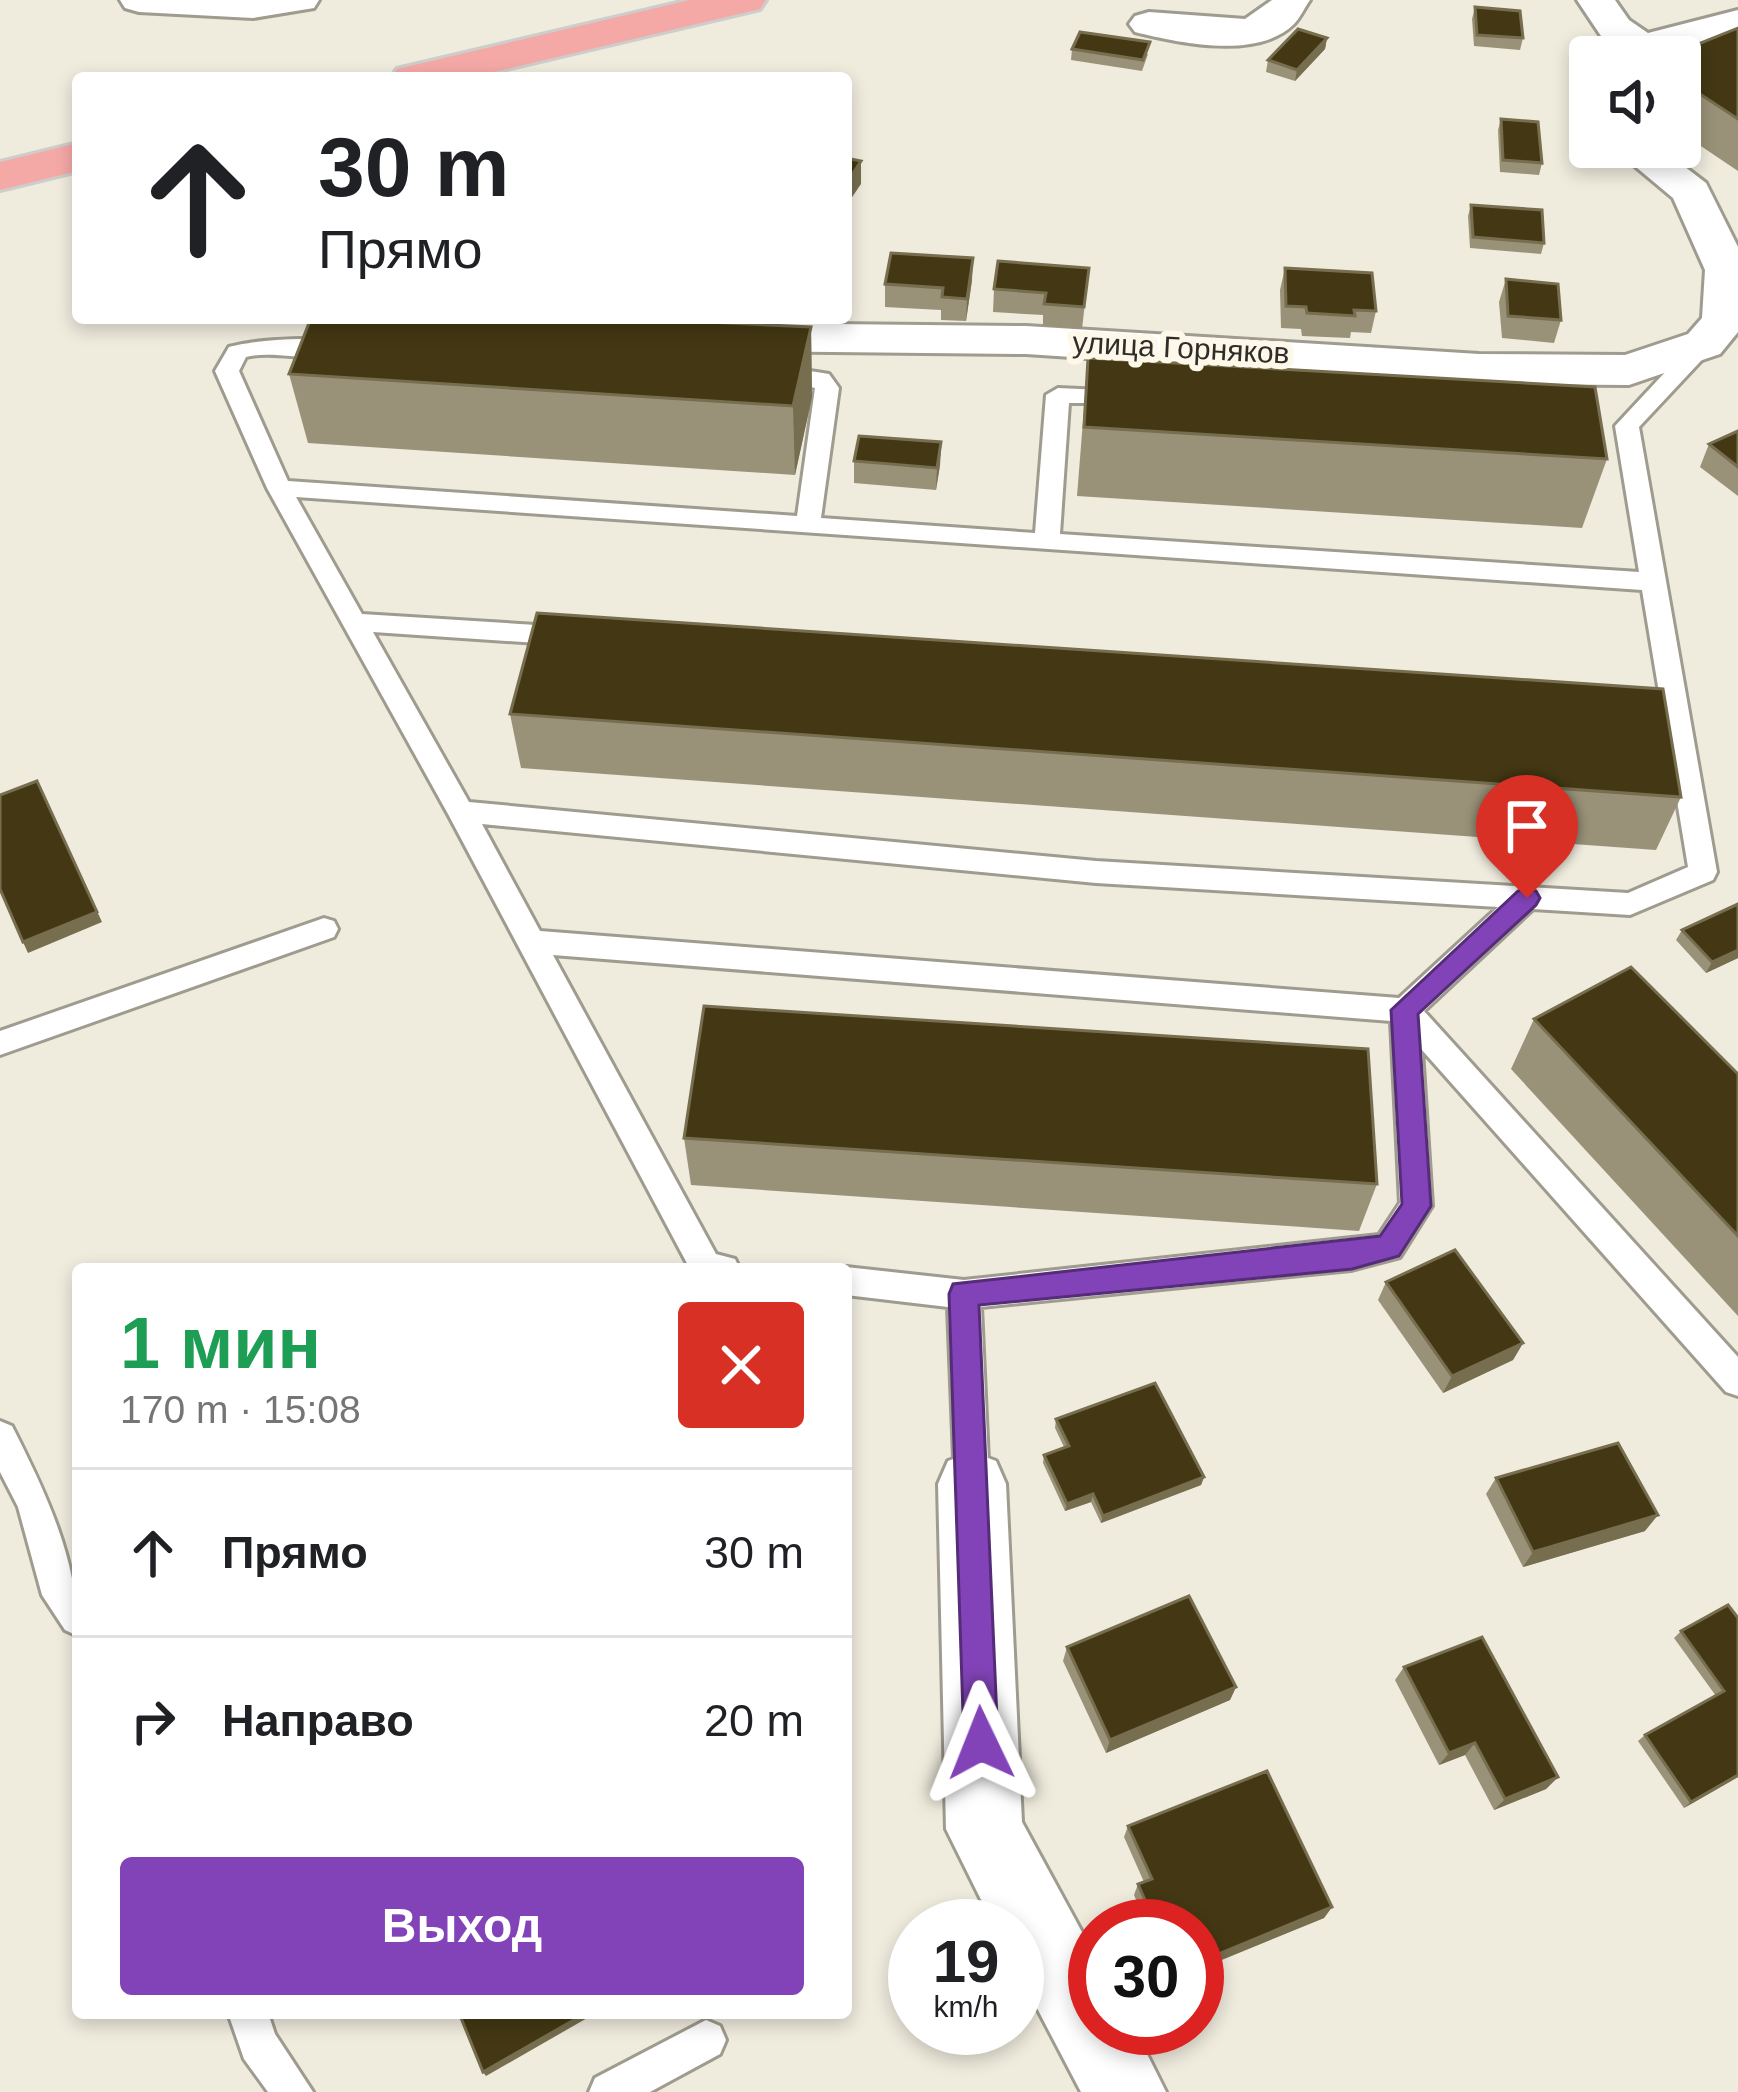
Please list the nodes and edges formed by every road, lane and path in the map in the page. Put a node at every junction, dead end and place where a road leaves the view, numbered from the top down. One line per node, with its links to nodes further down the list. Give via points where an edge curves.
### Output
1 (139, 0): 2 (street, via 253,7)
2 (300, 0)
3 (746, 0): 10 (main road)
4 (1292, 0): 6 (street, via 1286,14 1261,28 1225,34)
5 (1596, 0): 8 (street)
6 (1149, 24)
7 (1727, 26): 9 (street)
8 (1623, 36)
9 (1692, 36)
10 (438, 72)
11 (72, 158): 13 (main road)
12 (1660, 168): 15 (street, via 1691,192 1727,270 1724,320)
13 (0, 176)
14 (676, 334): 15 (street, улица Горняков, via 1048,341 1501,370 1630,370)
15 (1704, 344): 22 (lane, via 1618,426)
16 (354, 351): 19 (lane, via 237,352 227,371)
17 (755, 371): 20 (lane, via 802,373 826,388)
18 (1152, 400): 21 (lane, via 1058,395)
19 (279, 488): 20 (lane); 23 (lane)
20 (808, 525): 21 (lane)
21 (1047, 542): 22 (lane)
22 (1655, 582): 26 (lane, via 1664,706 1702,872 1630,904)
23 (353, 622): 24 (lane); 25 (lane)
24 (589, 637)
25 (461, 812): 26 (lane, via 1096,872); 28 (lane)
26 (1527, 898): 29 (lane)
27 (324, 929): 30 (lane)
28 (533, 942): 29 (lane); 31 (lane)
29 (1405, 1010): 33 (lane, via 1416,1206 1389,1247); 34 (lane)
30 (0, 1043)
31 (704, 1263)
32 (852, 1283): 33 (lane)
33 (964, 1294): 36 (lane)
34 (1738, 1381)
35 (0, 1437): 37 (lane)
36 (972, 1484): 42 (street, via 984,1829)
37 (72, 1610)
38 (250, 2019): 40 (lane, via 258,2045)
39 (706, 2040): 41 (lane)
40 (293, 2092)
41 (609, 2092)
42 (1125, 2092)

